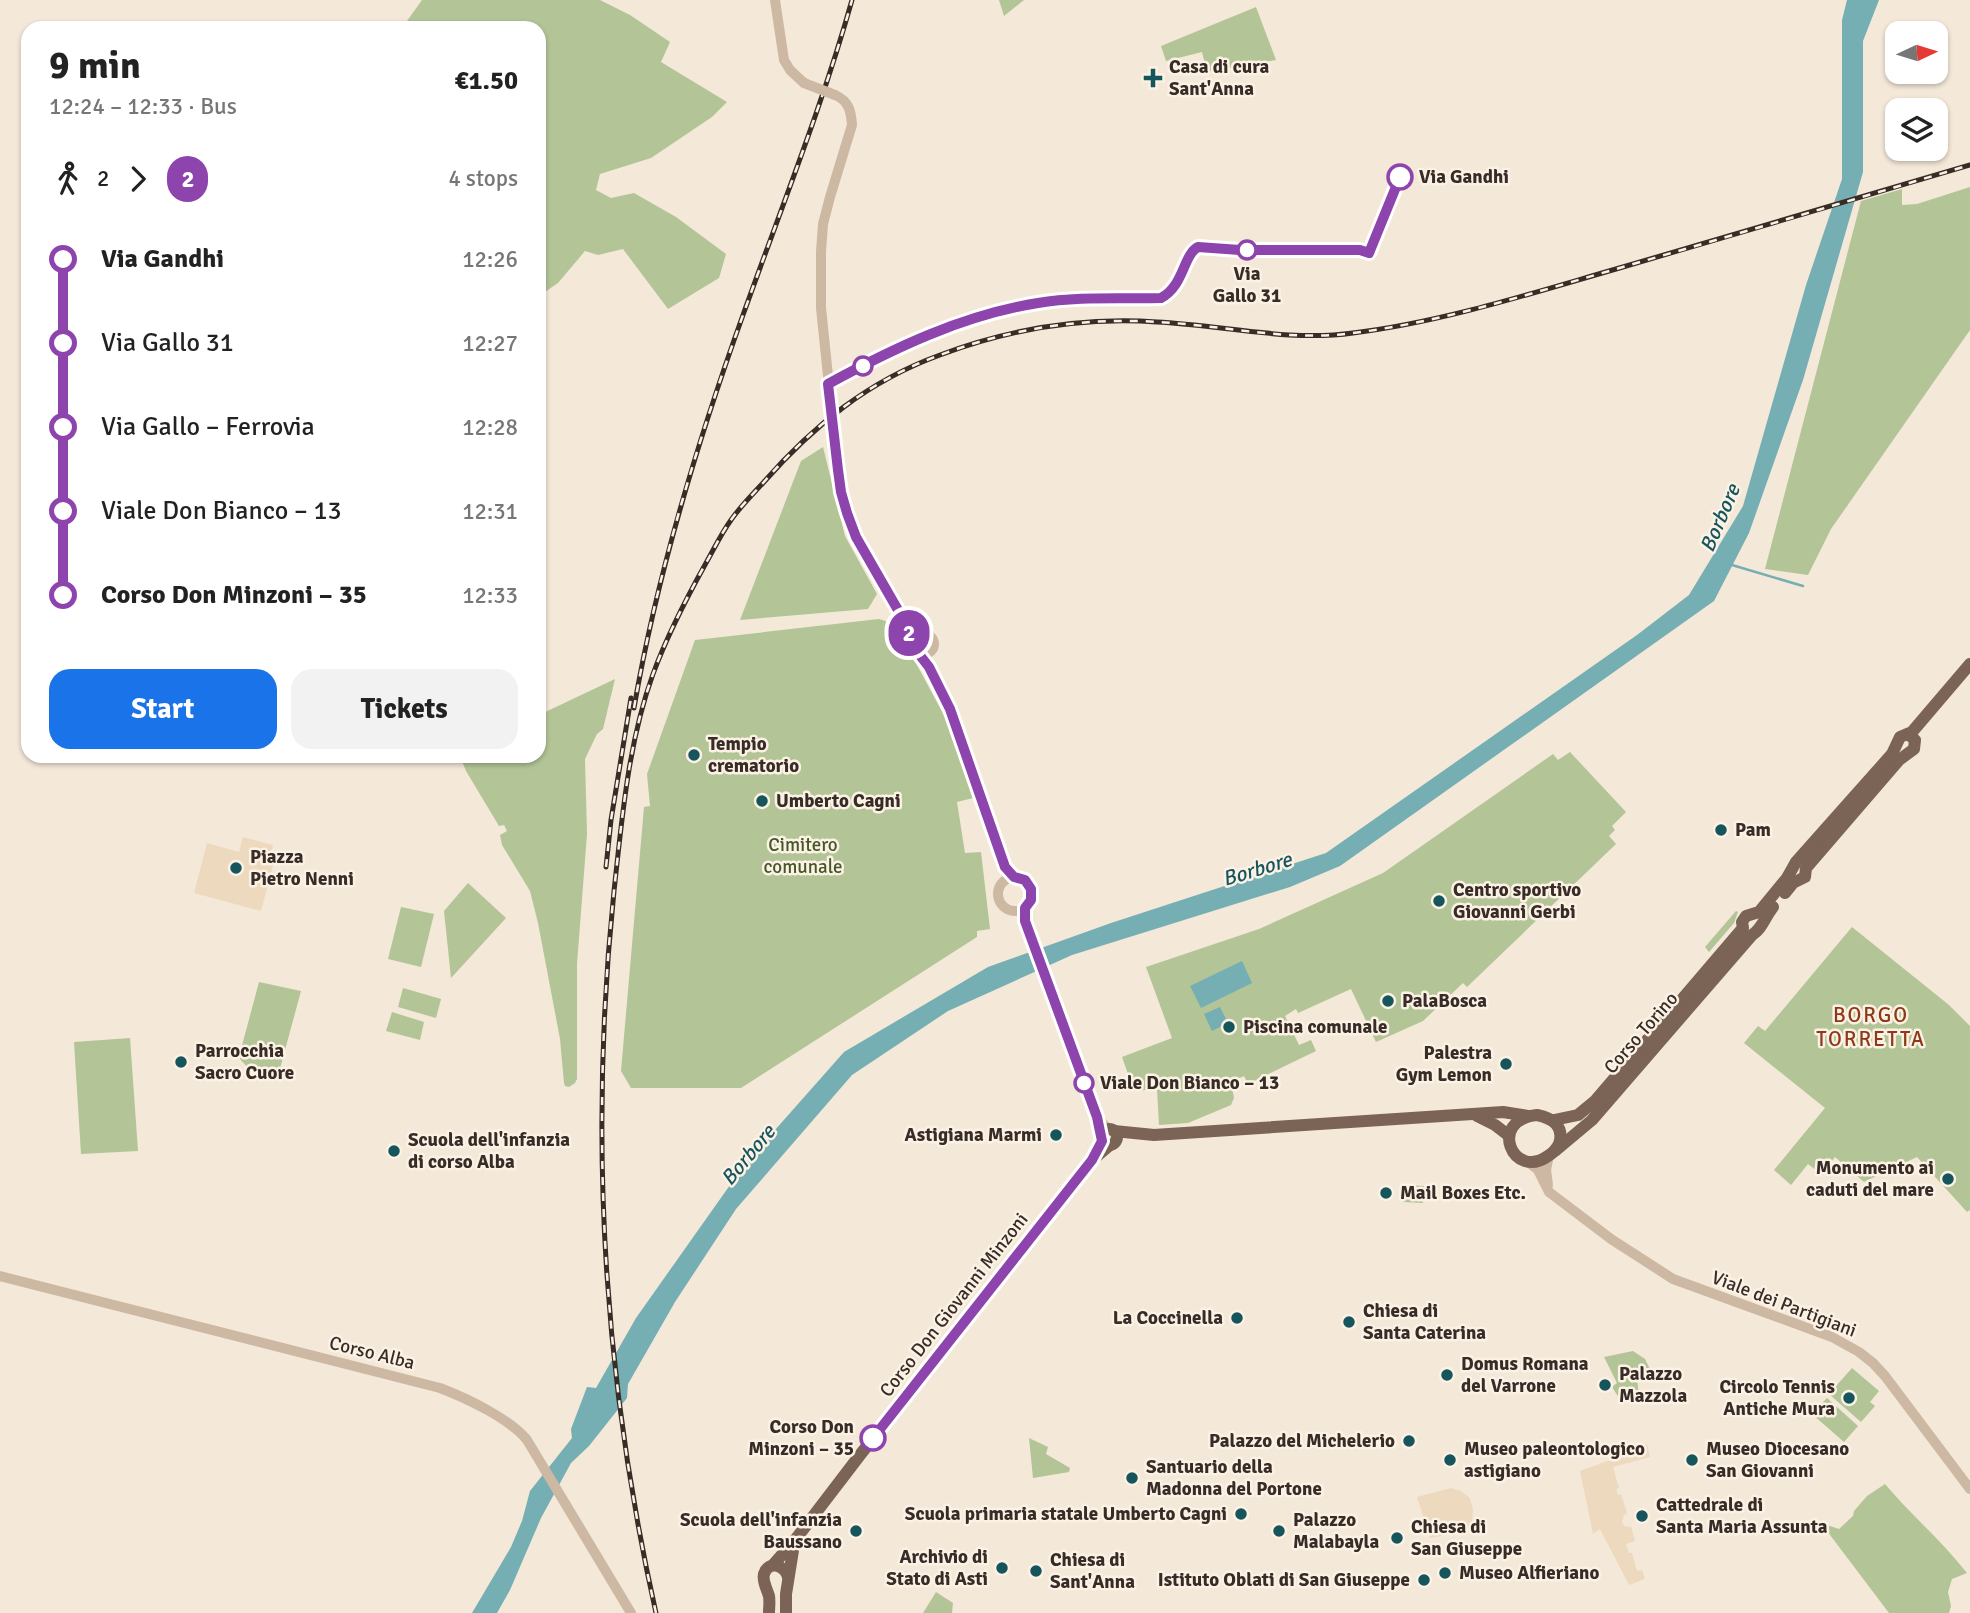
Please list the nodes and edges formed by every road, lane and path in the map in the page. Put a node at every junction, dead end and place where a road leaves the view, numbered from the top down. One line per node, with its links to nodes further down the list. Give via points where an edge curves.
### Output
1 (775, 0): 2 (street, bridge, via 784,60 790,70 804,83 848,103 851,114 822,243 821,307 831,405 841,492 856,537)
2 (906, 624): 3 (street); 4 (street)
3 (920, 635): 4 (street, via 915,639); 5 (street, via 932,639)
4 (917, 649): 5 (street, via 923,654); 7 (street)
5 (932, 650): 7 (street)
6 (1970, 664): 9 (main road, Corso Torino)
7 (929, 667): 10 (street, via 958,730)
8 (1970, 675): 9 (main road, Corso Torino)
9 (1912, 737): 12 (main road, Corso Torino, via 1900,737 1892,754 1801,864 1805,877 1793,883 1759,930)
10 (1009, 879): 11 (street, via 1025,880 1031,889 1031,900); 11 (street, via 998,890 999,901 1006,909)
11 (1021, 910): 17 (street)
12 (1747, 931): 15 (main road, Corso Torino, via 1595,1101 1578,1115); 18 (main road, Corso Torino, via 1592,1120)
13 (1474, 1115): 14 (main road, Corso Don Giovanni Minzoni, via 1503,1112); 16 (main road); 17 (main road, Corso Don Giovanni Minzoni)
14 (1528, 1116): 15 (main road); 16 (main road, via 1515,1123)
15 (1554, 1120): 18 (main road, via 1560,1136)
16 (1508, 1135): 19 (main road, via 1513,1153)
17 (1108, 1138): 23 (main road, Corso Don Giovanni Minzoni)
18 (1552, 1153): 19 (main road, via 1543,1160); 20 (street, via 1546,1170)
19 (1527, 1161): 20 (street, Viale dei Partigiani)
20 (1549, 1192): 22 (street, Viale dei Partigiani, via 1673,1279 1832,1337 1859,1352 1885,1376)
21 (0, 1276): 26 (street, Corso Alba, via 440,1388 478,1405 527,1440)
22 (1970, 1489)
23 (795, 1540): 24 (main road, Corso Don Giovanni Minzoni); 25 (main road, Corso Don Giovanni Minzoni)
24 (773, 1565): 25 (main road, via 781,1566); 27 (main road, via 764,1574)
25 (789, 1577): 28 (main road, Corso Don Giovanni Minzoni)
26 (631, 1613)
27 (769, 1613)
28 (786, 1613)

